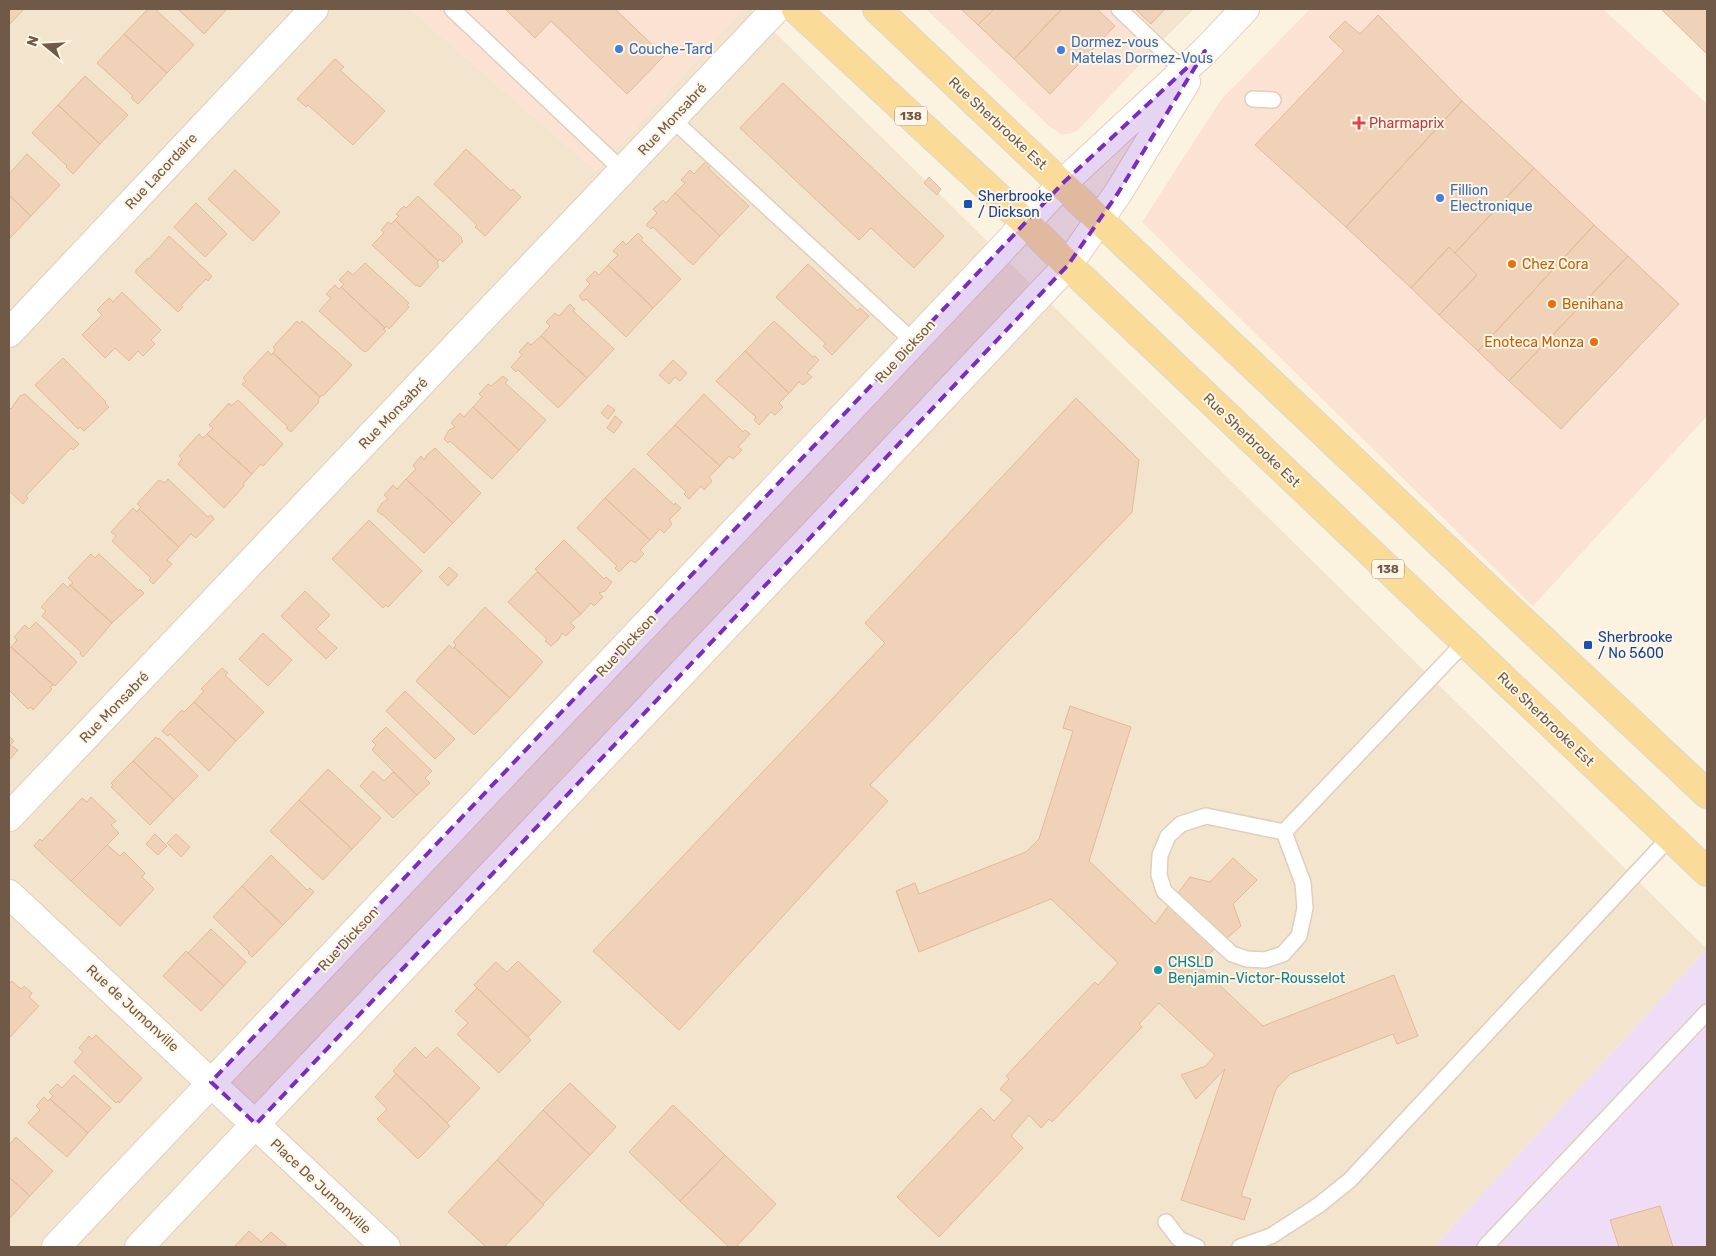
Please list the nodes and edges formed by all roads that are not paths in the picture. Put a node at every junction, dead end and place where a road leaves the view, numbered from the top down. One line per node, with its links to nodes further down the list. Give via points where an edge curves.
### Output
1 (314, 9): 18 (main road, Rue Lacordaire)
2 (452, 9): 13 (lane)
3 (776, 9): 12 (main road, Rue Monsabré)
4 (796, 9): 16 (main road, Rue Sherbrooke Est / 138)
5 (877, 9): 14 (main road, Rue Sherbrooke Est)
6 (1119, 9): 9 (lane)
7 (1245, 9): 8 (main road, Rue Dickson)
8 (1205, 51): 9 (main road, Rue Dickson); 15 (main road, Rue Dickson)
9 (1184, 71): 14 (main road, Rue Dickson)
10 (1253, 99): 11 (lane)
11 (1273, 100)
12 (672, 119): 13 (main road, Rue Monsabré); 19 (lane)
13 (623, 171): 22 (main road, Rue Monsabré)
14 (1062, 183): 15 (main road, Rue Sherbrooke Est); 16 (main road, Rue Dickson)
15 (1100, 220): 17 (main road, Rue Dickson); 21 (main road, Rue Sherbrooke Est)
16 (1026, 223): 17 (main road, Rue Sherbrooke Est / 138); 19 (main road, Rue Dickson)
17 (1068, 265): 20 (main road, Rue Sherbrooke Est / 138); 29 (main road, Rue Dickson)
18 (9, 333)
19 (914, 342): 28 (main road, Rue Dickson)
20 (1465, 642): 23 (lane); 24 (main road, Rue Sherbrooke Est / 138)
21 (1707, 794)
22 (9, 817)
23 (1284, 832): 23 (lane, via 1206,816 1182,824 1168,836 1160,856 1159,875 1164,892 1232,954 1265,960 1283,954 1299,936 1305,908 1303,883)
24 (1670, 837): 25 (main road, Rue Sherbrooke Est / 138); 35 (lane, via 1350,1180 1271,1236)
25 (1707, 872)
26 (9, 894): 28 (main road, Rue de Jumonville)
27 (1707, 1012): 36 (lane)
28 (211, 1082): 29 (main road, Rue de Jumonville); 31 (main road, Rue Dickson)
29 (256, 1124): 32 (main road, Rue Dickson); 33 (main road, Place De Jumonville)
30 (1166, 1222): 34 (lane, via 1179,1238)
31 (56, 1247)
32 (140, 1247)
33 (386, 1247)
34 (1197, 1247)
35 (1240, 1247)
36 (1485, 1247)

